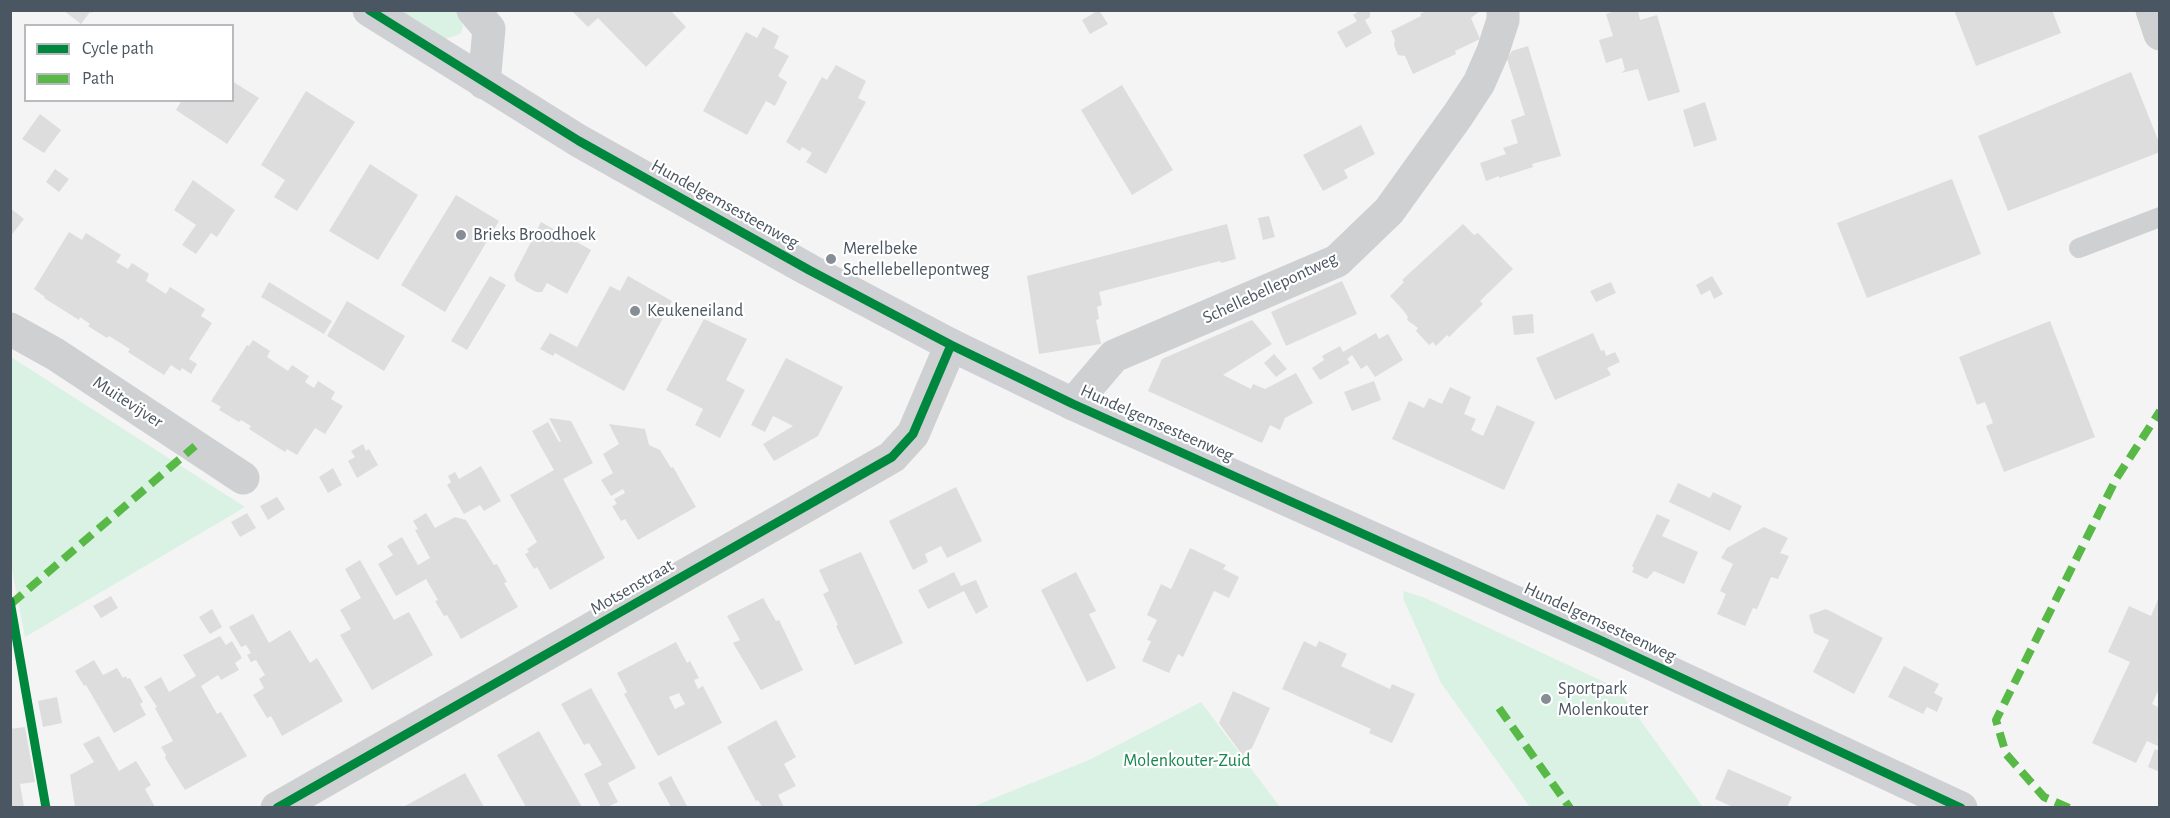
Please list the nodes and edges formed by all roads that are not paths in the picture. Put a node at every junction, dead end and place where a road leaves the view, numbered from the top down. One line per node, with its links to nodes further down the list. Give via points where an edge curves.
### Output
1 (369, 10): 6 (main road, Hundelgemsesteenweg)
2 (472, 10): 6 (street, via 489,30)
3 (1503, 10): 11 (street, Schellebellepontweg, via 1493,51 1458,115 1389,211 1337,261 1114,356)
4 (2152, 10): 5 (street)
5 (2160, 34)
6 (484, 83): 10 (main road, Hundelgemsesteenweg, via 746,235)
7 (2160, 217): 8 (lane)
8 (2079, 248)
9 (10, 329): 12 (street, Muitevijver, via 55,354)
10 (951, 345): 11 (main road, Hundelgemsesteenweg); 13 (street, Motsenstraat, via 913,434 892,457)
11 (1073, 404): 14 (main road, Hundelgemsesteenweg, via 1590,635)
12 (243, 478)
13 (277, 807)
14 (1961, 807)

